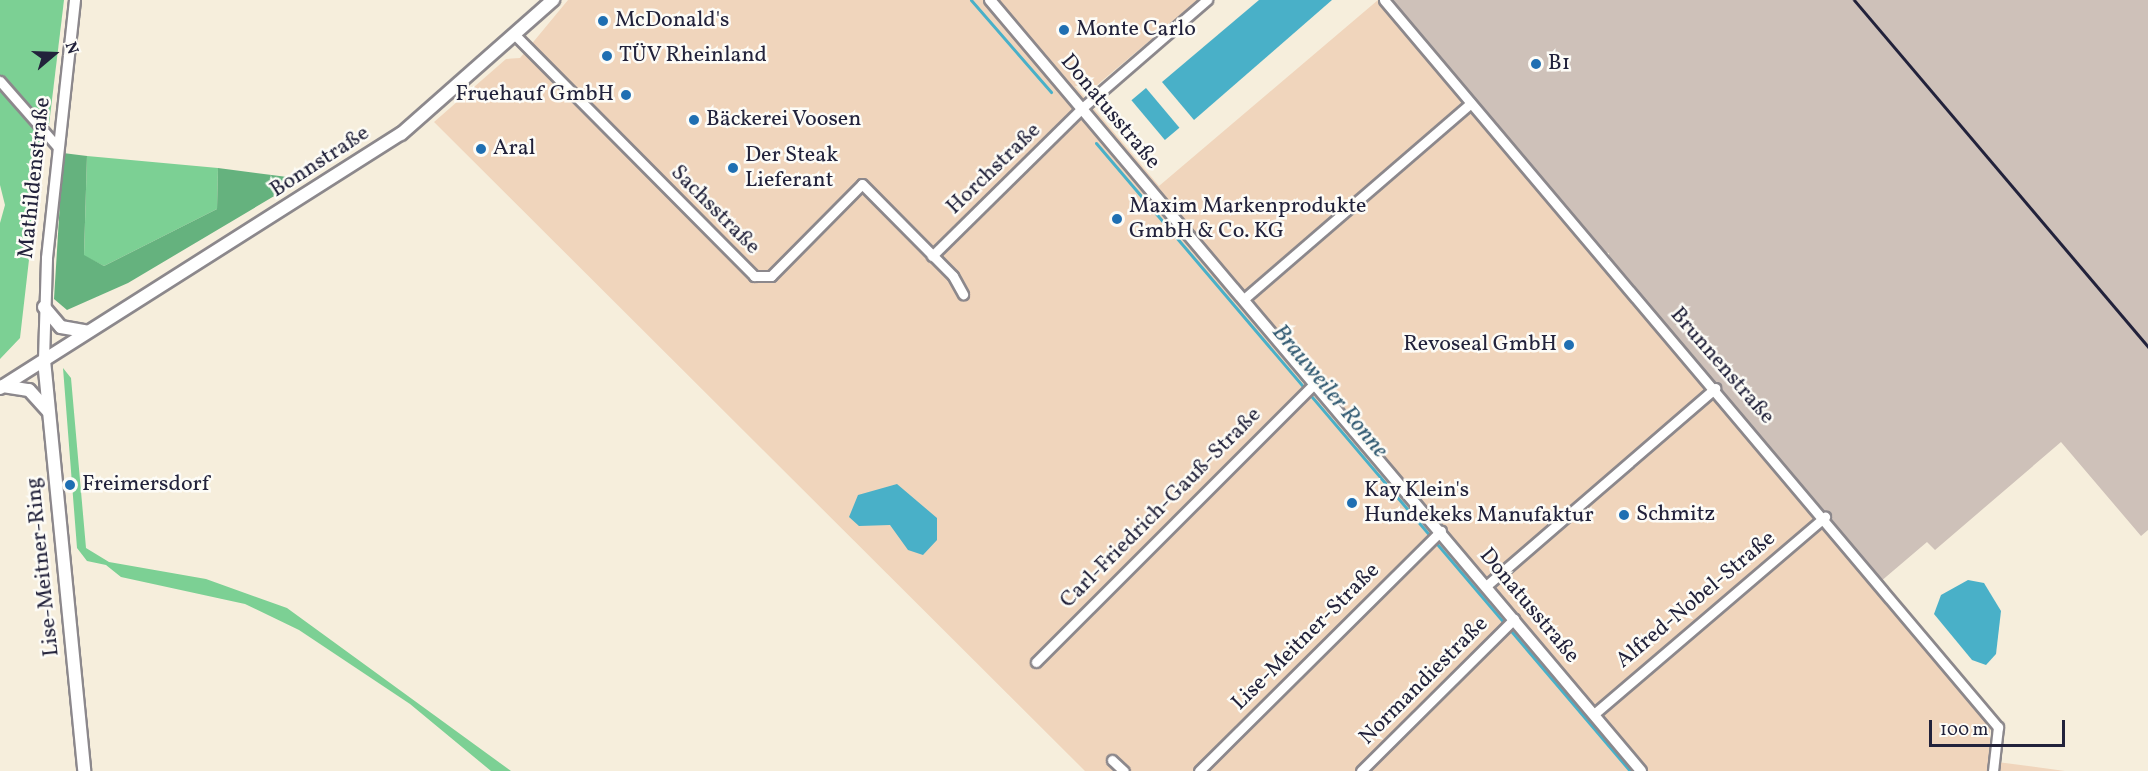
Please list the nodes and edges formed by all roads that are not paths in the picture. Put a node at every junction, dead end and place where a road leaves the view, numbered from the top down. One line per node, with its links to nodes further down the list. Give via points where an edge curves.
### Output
1 (75, 0): 10 (street, Mathildenstraße)
2 (553, 0): 6 (main road, Bonnstraße)
3 (990, 0): 9 (street, Donatusstraße)
4 (1207, 0): 9 (street, Horchstraße)
5 (1384, 0): 8 (street, Brunnenstraße)
6 (517, 37): 11 (street, Sachsstraße, via 754,276 771,276 862,184); 15 (main road, Bonnstraße, via 392,140)
7 (0, 81): 10 (street)
8 (1471, 103): 13 (street); 19 (street, Brunnenstraße)
9 (1081, 109): 11 (street, Horchstraße); 13 (street, Donatusstraße)
10 (57, 146): 14 (street, Mathildenstraße)
11 (932, 256): 12 (street, Sachsstraße)
12 (963, 294)
13 (1245, 298): 17 (street, Donatusstraße)
14 (44, 307): 15 (main road, via 61,327); 16 (street, Mathildenstraße)
15 (89, 332): 16 (main road, Bonnstraße)
16 (44, 360): 18 (main road, Bonnstraße); 20 (main road, Lise-Meitner-Ring)
17 (1313, 385): 22 (street, Donatusstraße); 25 (street, Carl-Friedrich-Gauß-Straße)
18 (1, 387): 20 (main road, via 29,390)
19 (1715, 388): 21 (street, Brunnenstraße); 23 (street)
20 (49, 412): 28 (main road, Lise-Meitner-Ring)
21 (1825, 517): 26 (street, Alfred-Nobel-Straße); 33 (street, Brunnenstraße, via 1998,727)
22 (1439, 532): 23 (street, Donatusstraße); 30 (street, Lise-Meitner-Straße)
23 (1486, 586): 24 (street, Donatusstraße)
24 (1512, 621): 26 (street, Donatusstraße); 31 (street, Normandiestraße)
25 (1036, 662)
26 (1594, 714): 32 (street, Donatusstraße)
27 (1112, 760): 29 (street)
28 (84, 771)
29 (1124, 771)
30 (1199, 771)
31 (1361, 771)
32 (1641, 771)
33 (1993, 771)

